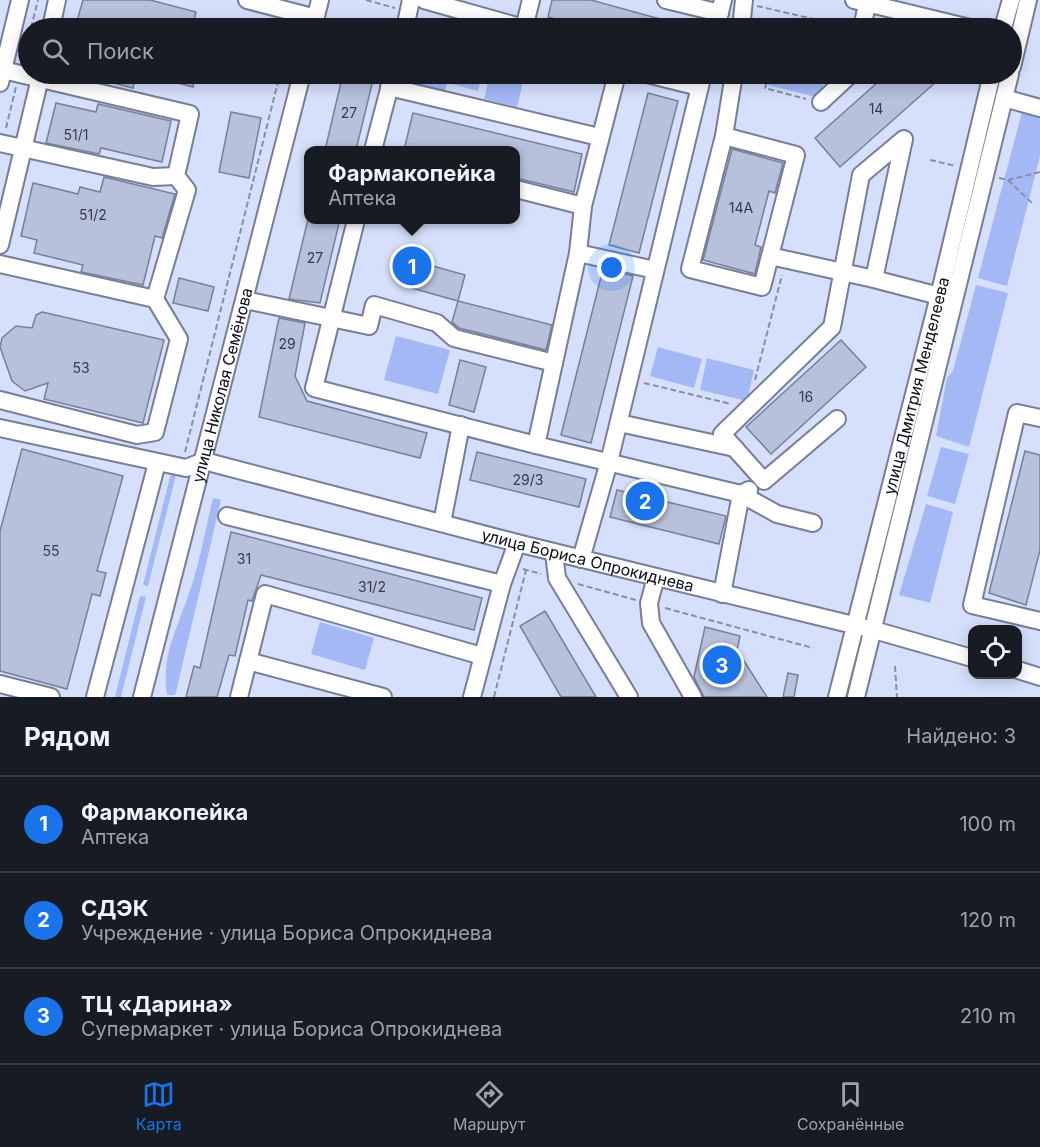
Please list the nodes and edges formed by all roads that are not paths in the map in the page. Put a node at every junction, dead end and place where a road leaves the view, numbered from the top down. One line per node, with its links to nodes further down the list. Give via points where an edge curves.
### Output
1 (20, 0): 24 (street)
2 (57, 0): 14 (street)
3 (247, 0): 12 (street)
4 (320, 0): 16 (street)
5 (424, 0): 17 (street)
6 (531, 0): 18 (street)
7 (666, 0): 13 (street)
8 (1011, 0): 22 (street)
9 (1028, 0): 23 (street)
10 (744, 1): 19 (street)
11 (863, 1): 20 (street); 21 (street)
12 (276, 3): 15 (street)
13 (720, 14)
14 (53, 18)
15 (304, 18)
16 (315, 18)
17 (488, 18)
18 (526, 18)
19 (742, 18)
20 (862, 18)
21 (930, 18)
22 (1006, 18)
23 (1022, 24)
24 (8, 76)
25 (38, 84): 43 (street)
26 (72, 84): 44 (street, via 190,114)
27 (299, 84): 57 (street, улица Николая Семёнова)
28 (390, 84): 42 (street)
29 (406, 84): 40 (street)
30 (614, 84): 40 (street)
31 (700, 84): 52 (street)
32 (732, 84): 39 (street)
33 (840, 84): 37 (street)
34 (991, 84): 55 (street, улица Дмитрия Менделеева)
35 (1008, 84): 36 (street, улица Дмитрия Менделеева)
36 (1004, 98): 38 (street); 84 (street, улица Дмитрия Менделеева)
37 (821, 102)
38 (1040, 108)
39 (724, 136): 50 (street, via 796,155); 50 (street, via 690,268 762,287)
40 (599, 137): 46 (street)
41 (1, 144): 43 (street)
42 (374, 146)
43 (24, 149): 44 (street, via 153,177); 48 (street)
44 (176, 176): 56 (street, via 187,190)
45 (520, 190): 46 (street)
46 (584, 206): 49 (street)
47 (355, 224): 58 (street)
48 (0, 245)
49 (578, 254): 52 (street); 59 (street)
50 (778, 258): 53 (street)
51 (0, 264): 56 (street)
52 (655, 270): 63 (street)
53 (841, 273): 54 (street); 54 (street, via 861,175 904,139); 67 (street, via 832,327 722,434)
54 (874, 279): 55 (street)
55 (939, 296): 83 (street, улица Дмитрия Менделеева)
56 (155, 299): 60 (street, via 179,339 156,432 137,435)
57 (245, 300): 58 (street); 68 (street, улица Николая Семёнова)
58 (331, 318): 59 (street, via 369,326 374,305 437,323 454,338); 64 (street, via 314,387)
59 (554, 363): 66 (street)
60 (0, 400)
61 (1040, 418): 82 (street, via 1017,413 972,604)
62 (837, 419): 71 (street)
63 (619, 423): 67 (street); 69 (street)
64 (461, 425): 66 (street); 74 (street)
65 (0, 428): 70 (street)
66 (536, 445): 69 (street)
67 (735, 448): 71 (street)
68 (204, 461): 70 (street, via 186,468); 74 (street, улица Бориса Опрокиднева); 93 (street, улица Николая Семёнова)
69 (609, 462): 72 (street); 78 (street)
70 (157, 463): 92 (street)
71 (764, 481): 72 (street)
72 (741, 494): 75 (street, via 777,513); 81 (street)
73 (227, 516): 80 (street)
74 (442, 523): 76 (street, улица Бориса Опрокиднева)
75 (813, 523)
76 (517, 543): 77 (street, улица Бориса Опрокиднева); 80 (street)
77 (554, 553): 78 (street, улица Бориса Опрокиднева); 97 (street, via 557,578)
78 (581, 559): 79 (street, улица Бориса Опрокиднева)
79 (656, 578): 81 (street, улица Бориса Опрокиднева); 98 (street, via 649,603 651,623)
80 (502, 584): 85 (street)
81 (722, 594): 83 (street, улица Бориса Опрокиднева)
82 (1040, 621)
83 (854, 626): 84 (street, улица Бориса Опрокиднева); 99 (street, улица Дмитрия Менделеева)
84 (874, 630): 86 (street, улица Бориса Опрокиднева); 100 (street, улица Дмитрия Менделеева)
85 (482, 656): 87 (street, via 265,594); 96 (street)
86 (968, 657)
87 (248, 661): 94 (street); 95 (street)
88 (1022, 672): 89 (street)
89 (1040, 677)
90 (0, 684): 91 (street)
91 (51, 697)
92 (95, 697)
93 (142, 697)
94 (239, 697)
95 (383, 697)
96 (472, 697)
97 (629, 697)
98 (693, 697)
99 (837, 697)
100 (856, 697)

